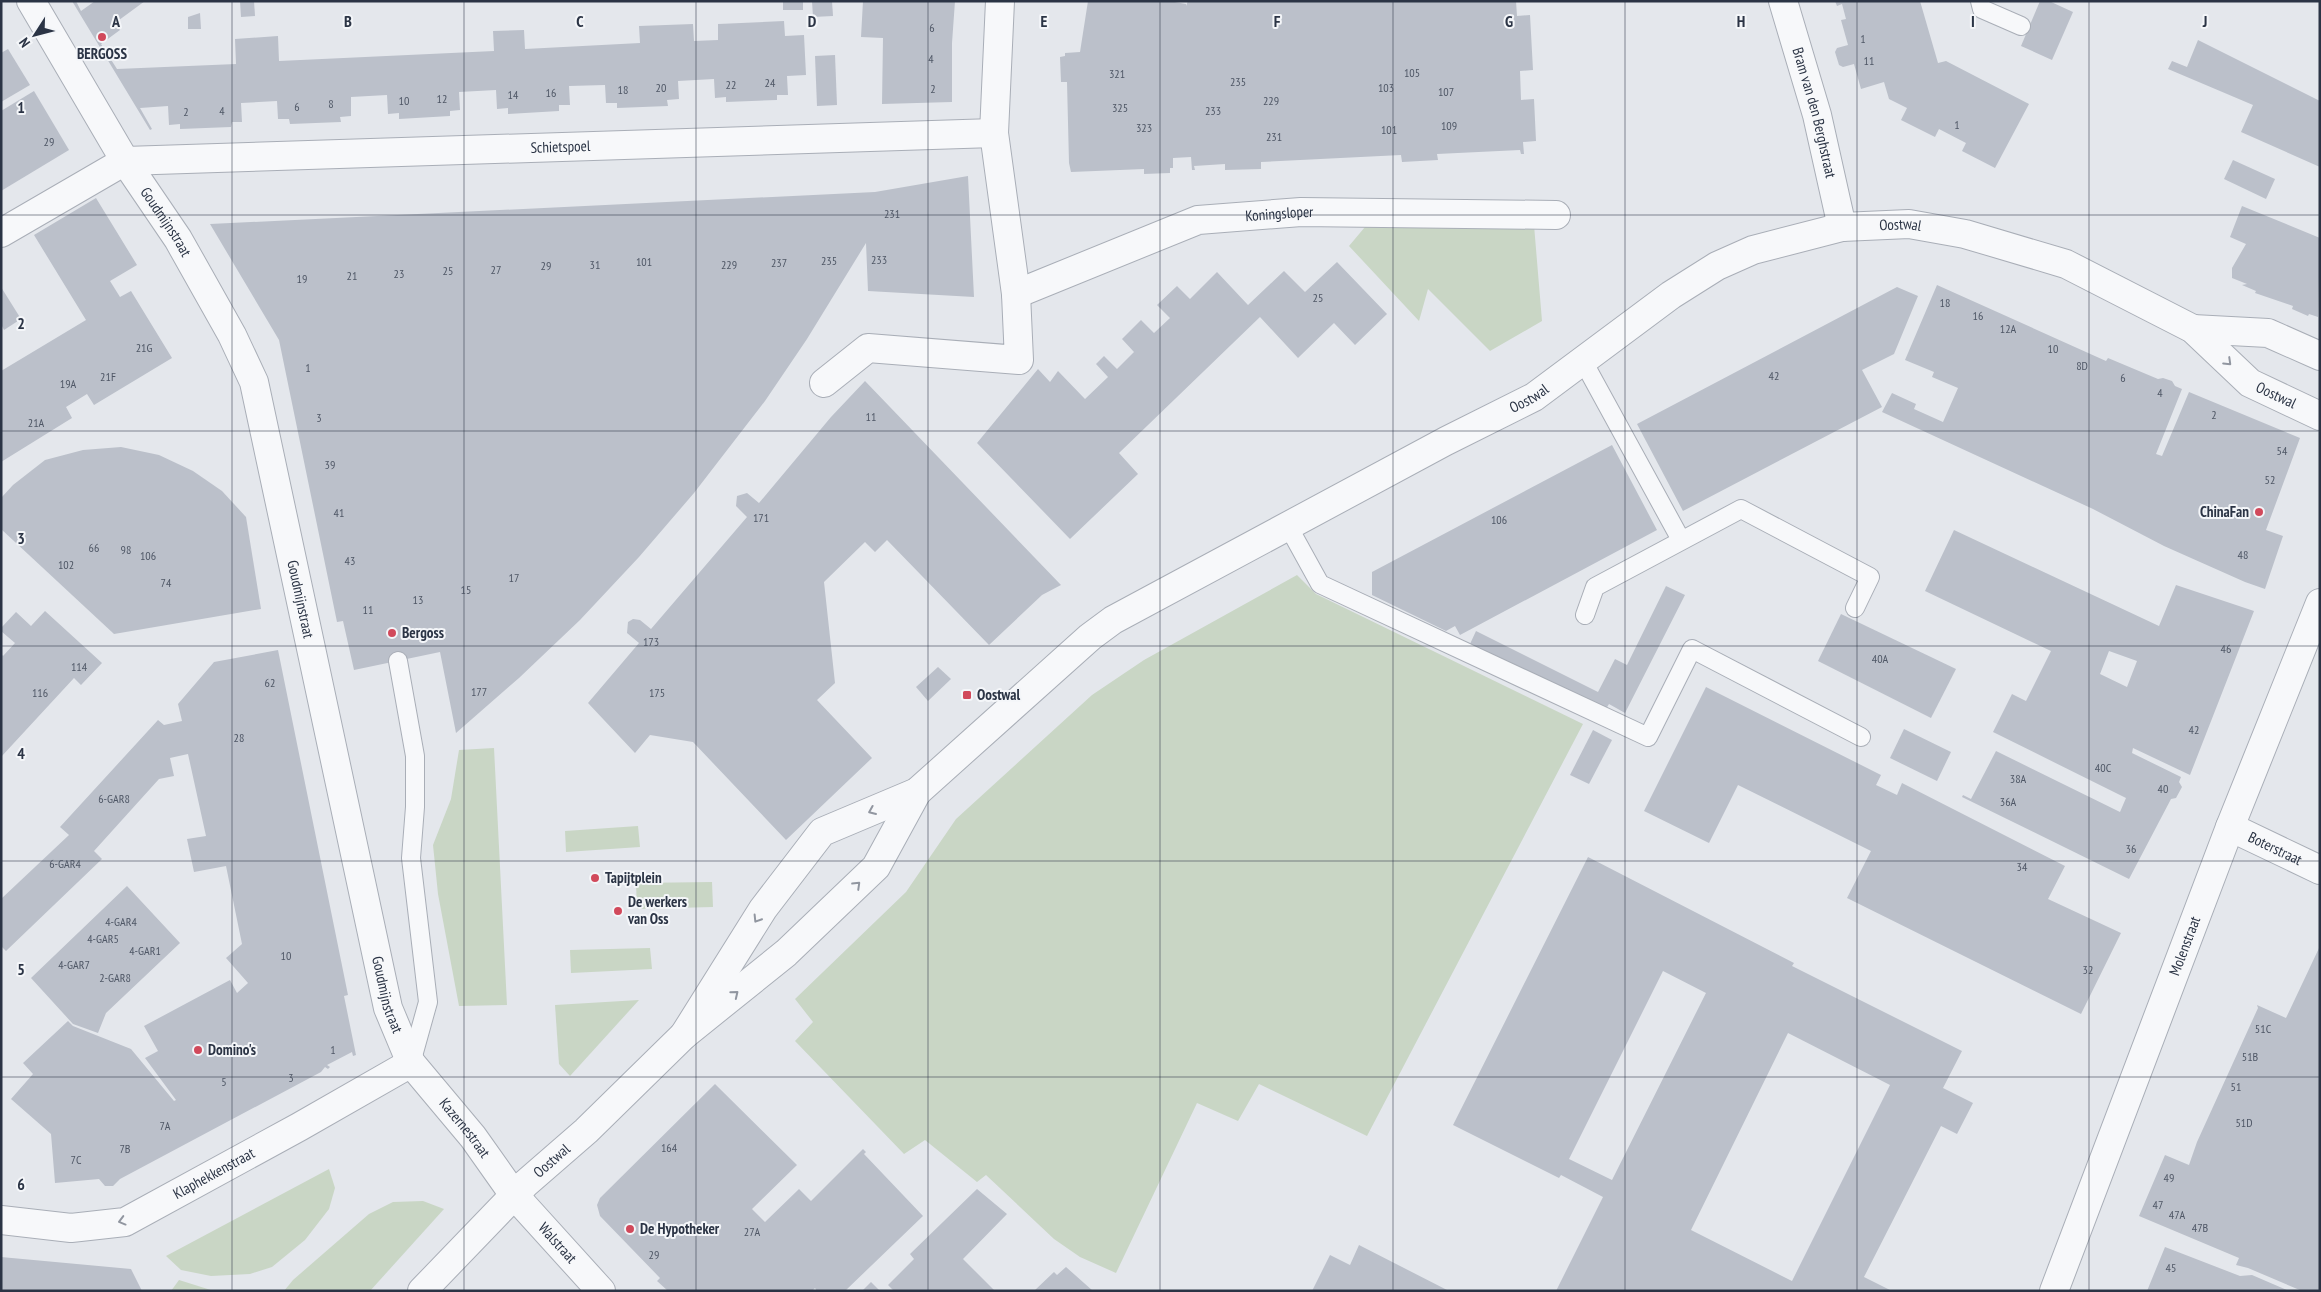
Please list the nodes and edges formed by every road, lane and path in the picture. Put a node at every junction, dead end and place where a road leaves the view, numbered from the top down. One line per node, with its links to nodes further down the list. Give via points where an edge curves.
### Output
1 (31, 1): 7 (street, Goudmijnstraat)
2 (1000, 1): 6 (street)
3 (1783, 1): 9 (street, Bram van den Berghstraat, via 1817,115)
4 (1980, 1): 5 (lane, via 1982,9)
5 (2021, 26)
6 (994, 133): 7 (street, Schietspoel); 11 (street)
7 (125, 161): 10 (street); 28 (street, Goudmijnstraat, via 178,239 232,335 254,382 388,1008)
8 (1556, 215): 11 (street, Koningsloper, via 1301,212 1198,220)
9 (1842, 226): 12 (street, Oostwal, via 1909,224 1974,237 2066,264); 14 (street, Oostwal, via 1753,250 1717,266 1671,295)
10 (1, 232)
11 (1016, 294): 15 (street, via 1019,360 868,348)
12 (2193, 329): 13 (street, Oostwal, via 2268,333); 16 (street, Oostwal, one-way to 16, via 2250,383)
13 (2320, 356)
14 (1583, 361): 17 (street, Oostwal, via 1534,397); 18 (lane)
15 (824, 383)
16 (2320, 416)
17 (1288, 526): 23 (lane, via 1320,584 1648,737 1692,649); 24 (street, Oostwal, via 1113,620)
18 (1682, 540): 20 (lane, via 1740,508 1870,577); 21 (lane, via 1596,587)
19 (2320, 603): 25 (street, Molenstraat)
20 (1855, 608)
21 (1584, 615)
22 (398, 661): 28 (lane, via 416,756 411,858 428,1002)
23 (1861, 736)
24 (917, 792): 27 (street, Oostwal, one-way to 24, via 786,953 876,867); 27 (street, Oostwal, one-way to 27, via 822,832 763,909)
25 (2230, 828): 26 (street, Boterstraat); 33 (street, Molenstraat)
26 (2320, 870)
27 (684, 1035): 29 (street, Oostwal, via 586,1131)
28 (411, 1063): 29 (street, Kazernestraat, via 473,1137); 30 (street, Klaphekkenstraat, one-way to 30, via 125,1222 72,1228)
29 (514, 1195): 31 (street, Oostwal); 32 (street, Walstraat)
30 (1, 1220)
31 (422, 1291)
32 (602, 1291)
33 (2054, 1291)

